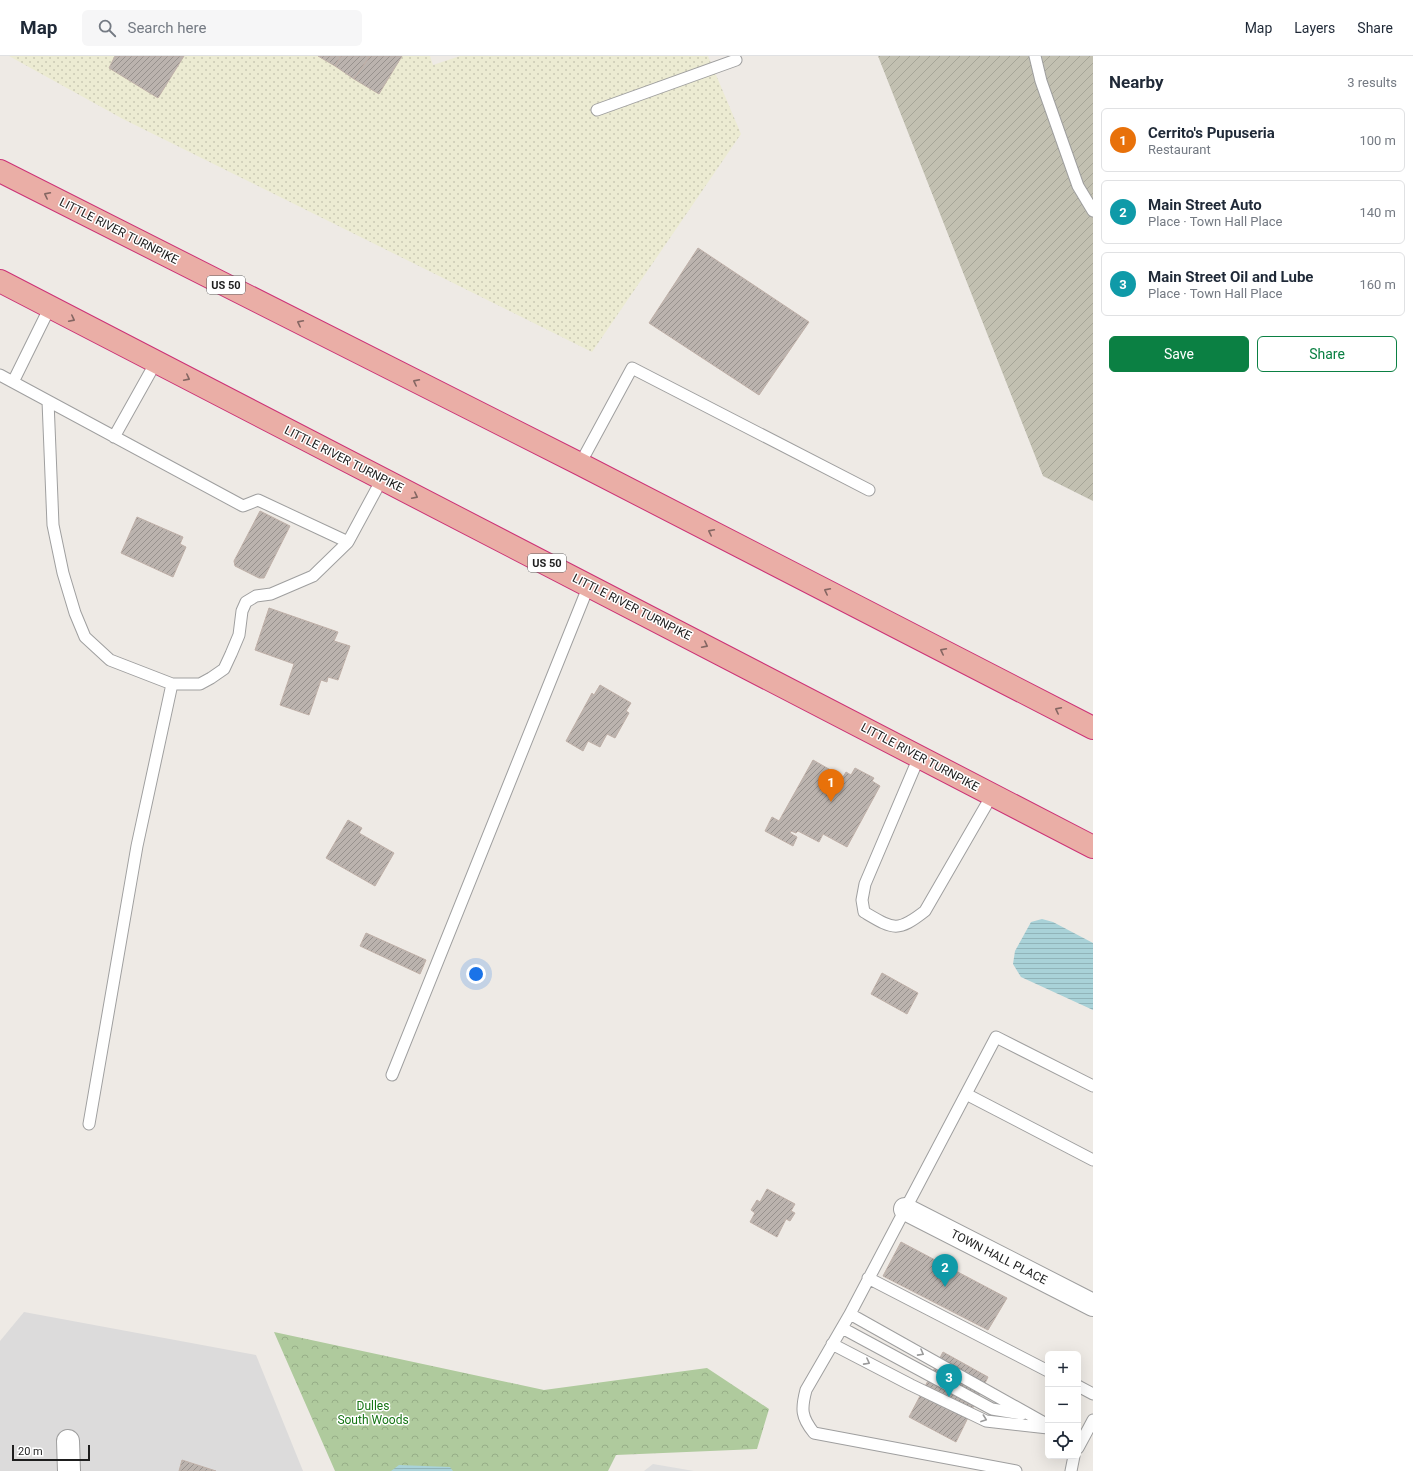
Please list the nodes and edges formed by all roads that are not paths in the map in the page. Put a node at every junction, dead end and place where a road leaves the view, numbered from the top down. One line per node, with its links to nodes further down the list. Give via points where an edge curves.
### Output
1 (1035, 56): 5 (lane, via 1041,81 1078,186)
2 (736, 60): 3 (lane)
3 (597, 110)
4 (0, 171): 13 (highway, LITTLE RIVER TURNPIKE / US 50, one-way to 4)
5 (1093, 211)
6 (0, 281): 7 (highway, LITTLE RIVER TURNPIKE / US 50)
7 (50, 308): 8 (highway, LITTLE RIVER TURNPIKE / US 50, one-way to 8); 10 (lane)
8 (156, 362): 12 (lane); 14 (highway, LITTLE RIVER TURNPIKE / US 50, one-way to 14)
9 (0, 375): 10 (lane)
10 (13, 382): 11 (lane)
11 (48, 401): 12 (lane); 18 (lane, via 53,525 63,573 85,637 110,660)
12 (114, 437): 16 (lane, via 243,506 258,500)
13 (580, 464): 15 (lane, via 632,368); 19 (highway, LITTLE RIVER TURNPIKE / US 50, one-way to 13)
14 (382, 479): 16 (lane); 17 (highway, LITTLE RIVER TURNPIKE / US 50, one-way to 17)
15 (868, 490)
16 (348, 542): 18 (lane, via 313,576 246,602 238,635 224,669 200,684)
17 (589, 585): 20 (highway, LITTLE RIVER TURNPIKE / US 50, one-way to 20); 23 (lane)
18 (172, 684): 26 (lane, via 137,846)
19 (1093, 728)
20 (920, 757): 21 (highway, LITTLE RIVER TURNPIKE / US 50); 21 (lane, via 865,884 862,900 864,912 885,925 895,928 911,922 925,911)
21 (992, 795): 22 (highway, LITTLE RIVER TURNPIKE / US 50)
22 (1093, 847)
23 (392, 1075)
24 (1093, 1086): 25 (lane, via 996,1037)
25 (966, 1094): 27 (lane); 28 (lane)
26 (89, 1124)
27 (1093, 1160)
28 (905, 1209): 29 (lane); 30 (street, TOWN HALL PLACE)
29 (868, 1278): 31 (lane); 34 (lane)
30 (1093, 1305)
31 (850, 1314): 32 (lane); 37 (lane, one-way to 37)
32 (842, 1328): 33 (lane); 37 (lane, via 992,1409)
33 (832, 1344): 40 (lane, one-way to 40, via 986,1421); 45 (lane, via 806,1390 803,1401 805,1422 814,1433)
34 (1045, 1369)
35 (1080, 1387): 36 (lane)
36 (1093, 1394)
37 (1031, 1416): 39 (lane)
38 (1093, 1420): 42 (lane)
39 (1045, 1423)
40 (1045, 1428)
41 (68, 1441): 44 (street)
42 (1081, 1441)
43 (1073, 1459): 46 (lane)
44 (69, 1471)
45 (1016, 1471)
46 (1070, 1471)

